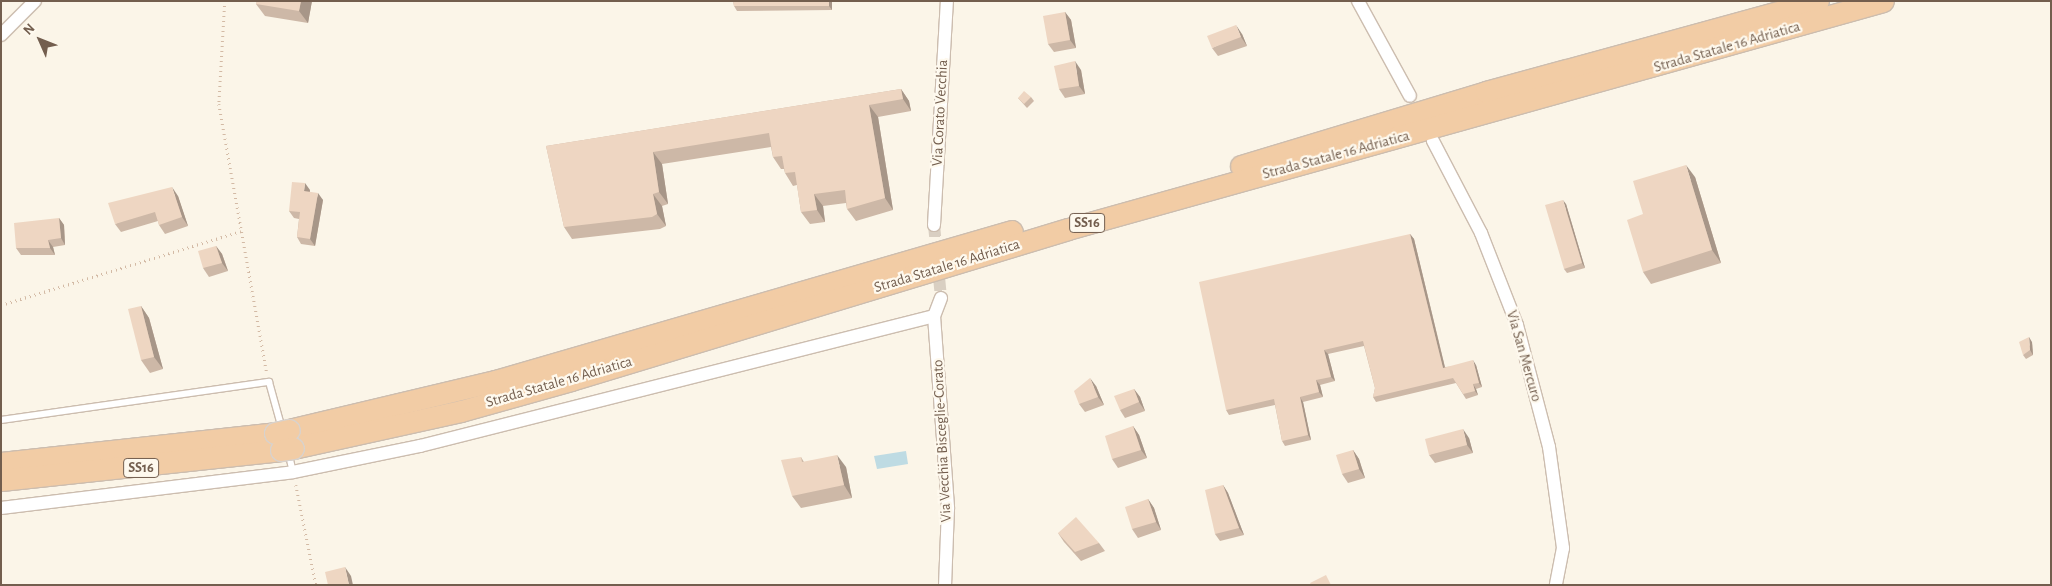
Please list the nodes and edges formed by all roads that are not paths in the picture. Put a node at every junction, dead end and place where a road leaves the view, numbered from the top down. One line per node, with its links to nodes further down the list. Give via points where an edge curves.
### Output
1 (35, 1): 6 (street)
2 (947, 1): 9 (street, Via Corato Vecchia)
3 (1358, 1): 7 (street)
4 (1818, 1): 13 (highway, Strada Statale 16 Adriatica / SS16, via 1486,92)
5 (1883, 1): 13 (highway, Strada Statale 16 Adriatica / SS16, via 1068,229 571,380)
6 (1, 35)
7 (1410, 96)
8 (1433, 141): 19 (street, Via San Mercuro, via 1481,233 1517,325 1550,447 1563,548)
9 (934, 225)
10 (941, 298): 11 (street, Via Vecchia Bisceglie-Corato)
11 (934, 316): 15 (street, via 537,419); 18 (street, Via Vecchia Bisceglie-Corato, via 948,508)
12 (1, 420): 15 (lane, via 269,382)
13 (284, 440): 14 (highway, Strada Statale 16 Adriatica / SS16); 16 (highway, Strada Statale 16 Adriatica / SS16)
14 (1, 463)
15 (293, 472): 17 (street)
16 (1, 480)
17 (1, 508)
18 (945, 585)
19 (1556, 585)

